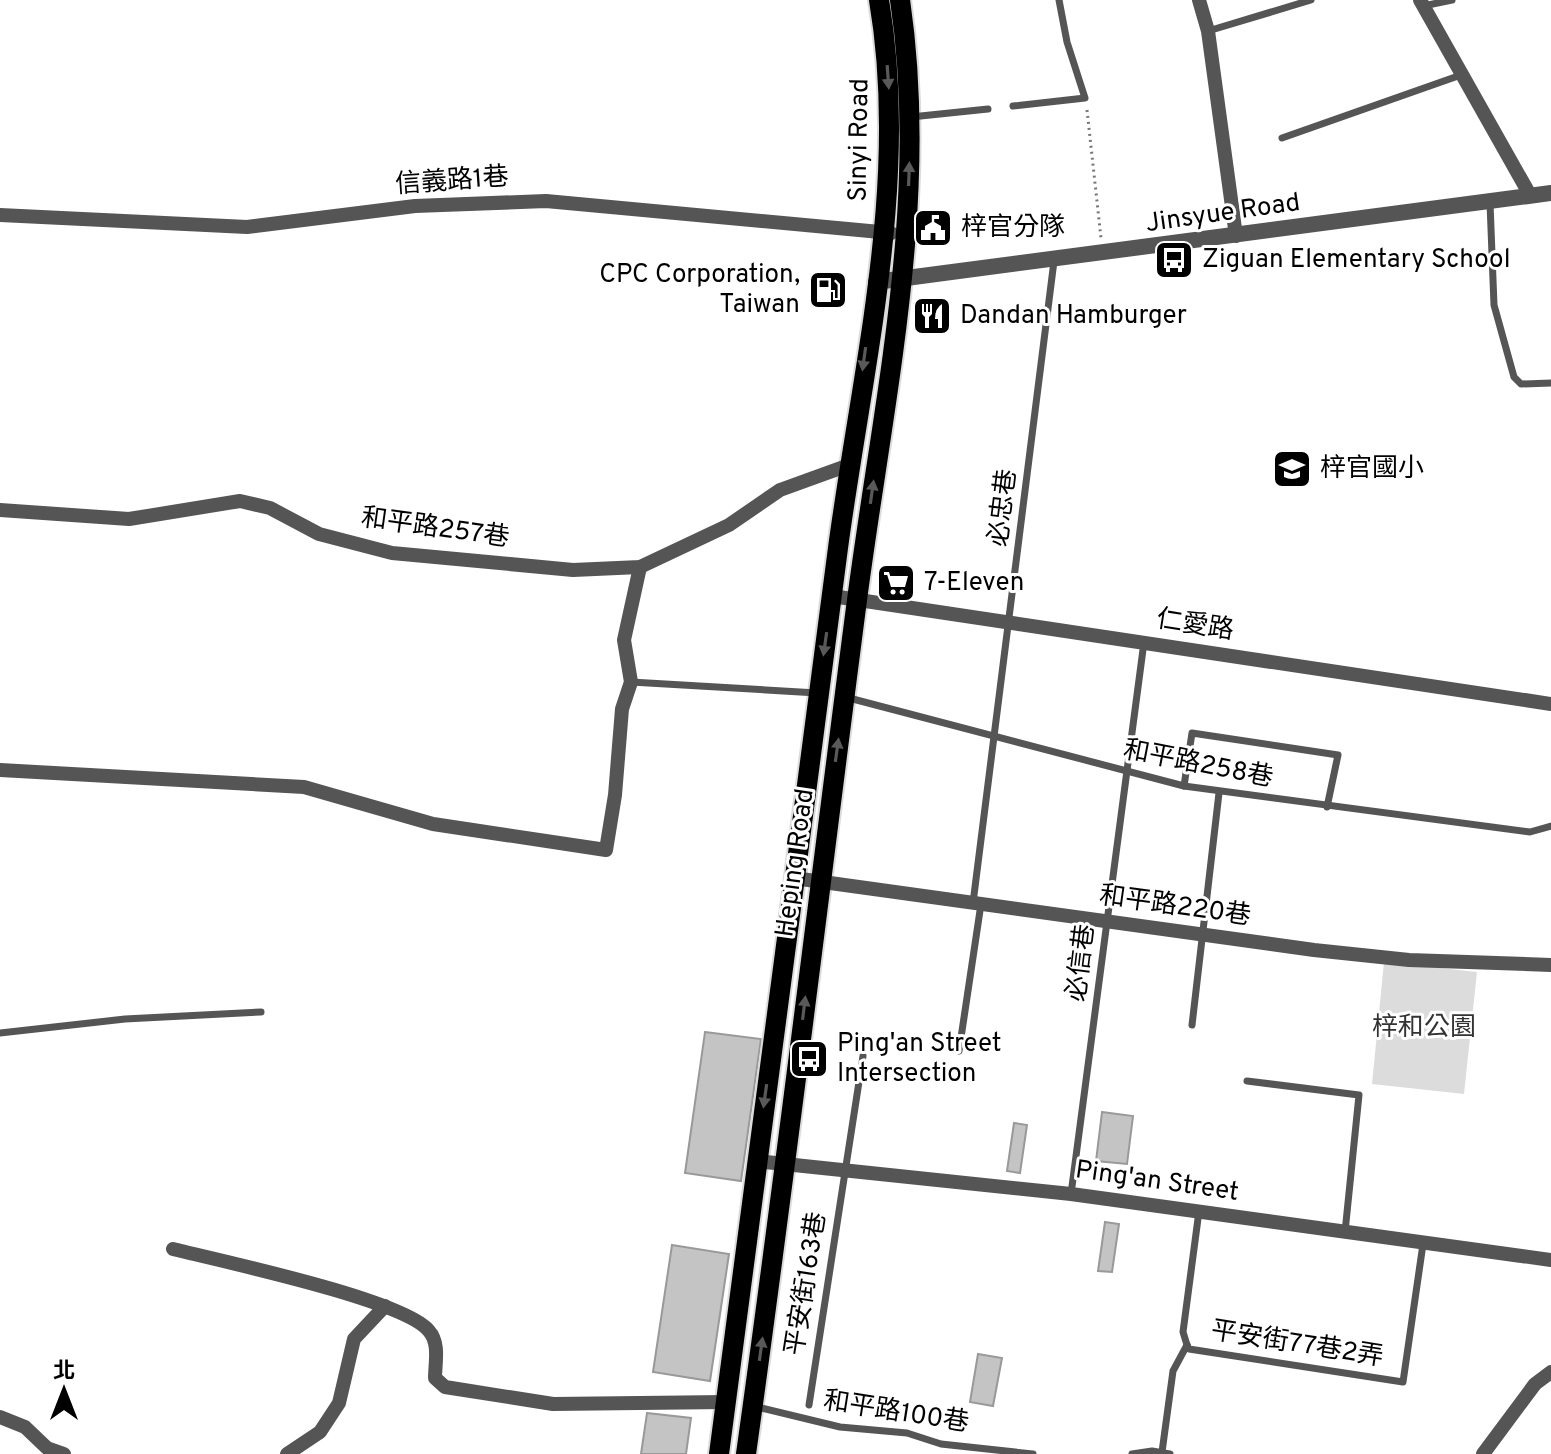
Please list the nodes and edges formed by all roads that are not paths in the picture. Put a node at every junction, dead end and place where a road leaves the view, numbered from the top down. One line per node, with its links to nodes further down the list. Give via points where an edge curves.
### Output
1 (879, 0): 18 (main road, Sinyi Road, one-way to 18, via 889,85)
2 (900, 0): 12 (main road, Sinyi Road)
3 (1059, 0): 10 (lane, via 1085,98)
4 (1199, 0): 8 (street)
5 (1311, 0): 8 (lane)
6 (1452, 0): 7 (lane)
7 (1422, 3): 9 (street)
8 (1208, 31): 20 (street)
9 (1461, 75): 13 (lane); 15 (street)
10 (1013, 106)
11 (988, 109): 12 (lane)
12 (910, 117): 19 (main road, Sinyi Road, one-way to 12)
13 (1282, 138)
14 (1551, 193): 15 (street, Jinsyue Road)
15 (1530, 195): 16 (street, Jinsyue Road)
16 (1490, 200): 20 (street, Jinsyue Road); 24 (lane, via 1494,305 1514,377 1521,384)
17 (0, 215): 18 (street, 信義路1巷, via 247,227 415,206 546,201)
18 (884, 233): 19 (street, 信義路1巷); 23 (main road, Sinyi Road)
19 (908, 234): 22 (main road, Sinyi Road)
20 (1236, 236): 21 (street, Jinsyue Road)
21 (1054, 261): 22 (street, Jinsyue Road); 30 (lane, 必忠巷)
22 (902, 280): 23 (street, Jinsyue Road); 29 (main road, Heping Road, one-way to 22)
23 (876, 282): 25 (main road, Heping Road, one-way to 25)
24 (1551, 383)
25 (849, 465): 27 (street, 和平路257巷, via 780,490 729,525); 28 (main road, Heping Road)
26 (0, 510): 27 (street, 和平路257巷, via 129,519 240,501 270,508 319,534 392,553 573,570)
27 (640, 567): 32 (street, via 624,640)
28 (832, 596): 29 (street, 仁愛路); 33 (main road, Heping Road, one-way to 33)
29 (857, 599): 30 (street, 仁愛路); 34 (main road, Heping Road)
30 (1010, 622): 31 (street, 仁愛路); 36 (lane, 必忠巷)
31 (1144, 642): 35 (street, 仁愛路); 38 (lane, 必信巷)
32 (631, 682): 33 (lane); 37 (street, via 622,709 606,850 433,824 304,787)
33 (819, 693): 43 (main road, Heping Road)
34 (845, 697): 36 (lane, 和平路258巷); 44 (main road, Heping Road, one-way to 34)
35 (1551, 704)
36 (994, 737): 38 (lane, 和平路258巷); 45 (lane, 必忠巷)
37 (0, 770)
38 (1127, 772): 39 (lane, 和平路258巷); 46 (lane, 必信巷)
39 (1184, 786): 40 (lane, 和平路258巷); 41 (lane, via 1192,733 1338,755)
40 (1219, 793): 41 (lane, 和平路258巷); 47 (lane)
41 (1327, 807): 42 (lane, 和平路258巷, via 1530,832)
42 (1551, 826)
43 (794, 878): 44 (street, 和平路220巷); 55 (main road, Heping Road, one-way to 55)
44 (818, 882): 45 (street, 和平路220巷); 56 (main road, Heping Road, one-way to 44)
45 (977, 904): 46 (street, 和平路220巷); 52 (lane, 必忠巷)
46 (1107, 922): 47 (street, 和平路220巷); 58 (lane, 必信巷)
47 (1203, 935): 48 (street, 和平路220巷, via 1409,960); 50 (lane)
48 (1551, 965)
49 (261, 1012): 51 (lane)
50 (1192, 1025)
51 (0, 1033)
52 (959, 1051)
53 (863, 1056): 57 (lane, 平安街163巷)
54 (1247, 1081): 60 (lane, via 1359,1095)
55 (756, 1161): 56 (street, Ping'an Street); 67 (main road, Heping Road)
56 (786, 1163): 57 (street, Ping'an Street); 69 (main road, Heping Road, one-way to 56)
57 (845, 1169): 58 (street, Ping'an Street); 68 (lane, 平安街163巷)
58 (1071, 1194): 59 (street, Ping'an Street)
59 (1199, 1211): 60 (street, Ping'an Street); 65 (lane, via 1183,1332)
60 (1345, 1232): 61 (street, Ping'an Street)
61 (1423, 1244): 63 (street, Ping'an Street); 65 (lane, 平安街77巷2弄, via 1403,1382)
62 (173, 1249): 64 (street)
63 (1551, 1260)
64 (385, 1306): 67 (street, via 415,1316 432,1333 435,1378 445,1387 553,1404); 73 (street, via 354,1339 339,1403 320,1432)
65 (1187, 1345): 71 (lane, via 1173,1371)
66 (1551, 1372): 78 (street, via 1535,1384)
67 (726, 1402): 74 (main road, Heping Road)
68 (809, 1405)
69 (753, 1406): 75 (main road, Heping Road); 76 (lane, 和平路100巷, via 840,1427)
70 (0, 1417): 72 (street)
71 (1166, 1453): 77 (lane)
72 (64, 1454)
73 (287, 1454)
74 (719, 1454)
75 (746, 1454)
76 (1033, 1454)
77 (1132, 1454)
78 (1483, 1454)

